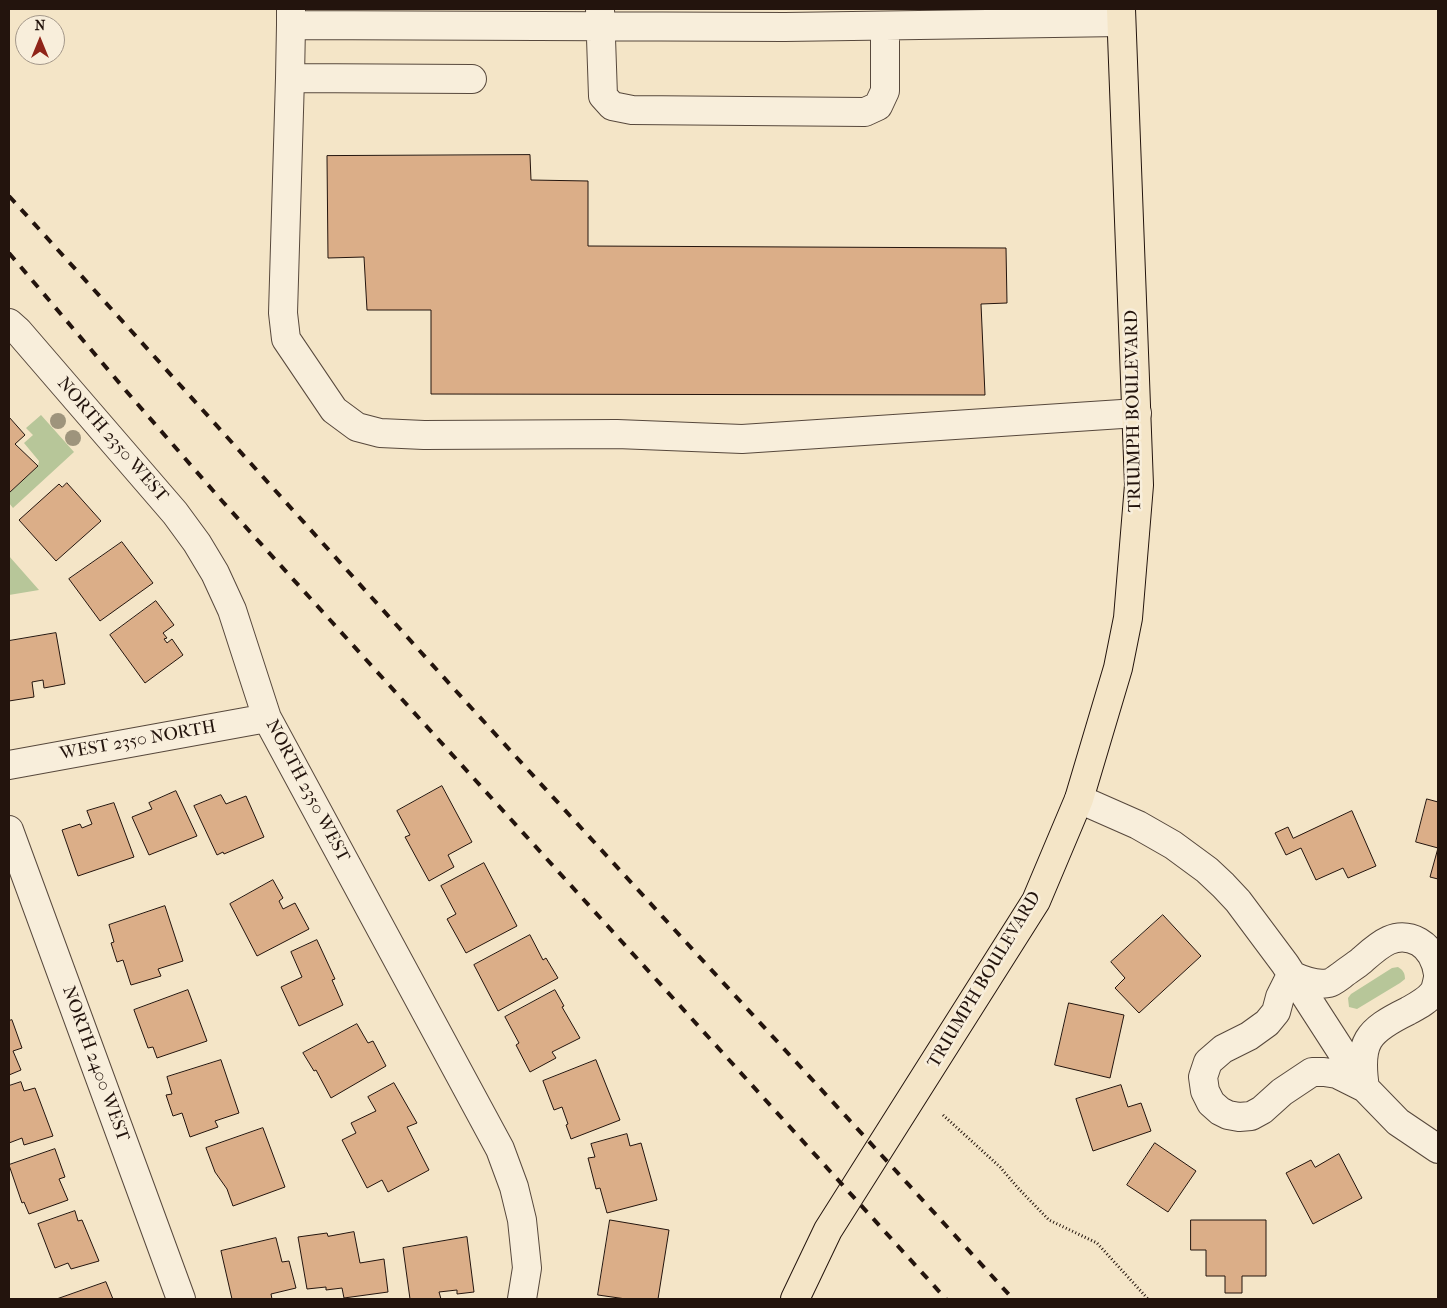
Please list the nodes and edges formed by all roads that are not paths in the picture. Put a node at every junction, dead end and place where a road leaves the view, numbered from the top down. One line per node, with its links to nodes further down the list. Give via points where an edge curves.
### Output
1 (1121, 15): 4 (street); 8 (main road, TRIUMPH BOULEVARD)
2 (291, 17): 3 (street); 5 (street)
3 (600, 18): 4 (street); 4 (street, via 603,96 612,106 632,110 865,112 878,106 885,91)
4 (885, 26)
5 (290, 78): 6 (street); 8 (street, via 286,340 334,410 357,427 389,434 617,434 742,439)
6 (472, 79)
7 (9, 323): 9 (street, NORTH 2350 WEST, via 175,513 196,543 215,573 232,610)
8 (1137, 413): 11 (main road, TRIUMPH BOULEVARD, via 1139,484 1128,618 1118,668)
9 (267, 718): 10 (street, WEST 2350 NORTH); 18 (street, NORTH 2350 WEST, via 500,1149 522,1220 527,1268)
10 (9, 765)
11 (1079, 800): 13 (street, via 1138,825 1207,870 1238,900); 19 (main road, TRIUMPH BOULEVARD, via 1036,901 828,1230)
12 (9, 830): 17 (street, NORTH 2400 WEST)
13 (1292, 975): 14 (street, via 1304,981 1330,983 1379,944 1402,938 1421,944 1430,952); 15 (street); 15 (street, via 1276,1012 1267,1023 1222,1049 1208,1062 1203,1077 1211,1103 1228,1115 1251,1116 1312,1072 1337,1074)
14 (1438, 976): 15 (street, via 1434,992 1419,1006 1393,1019 1366,1043 1362,1058)
15 (1365, 1088): 16 (street, via 1398,1122)
16 (1438, 1149)
17 (181, 1299)
18 (522, 1299)
19 (795, 1299)

